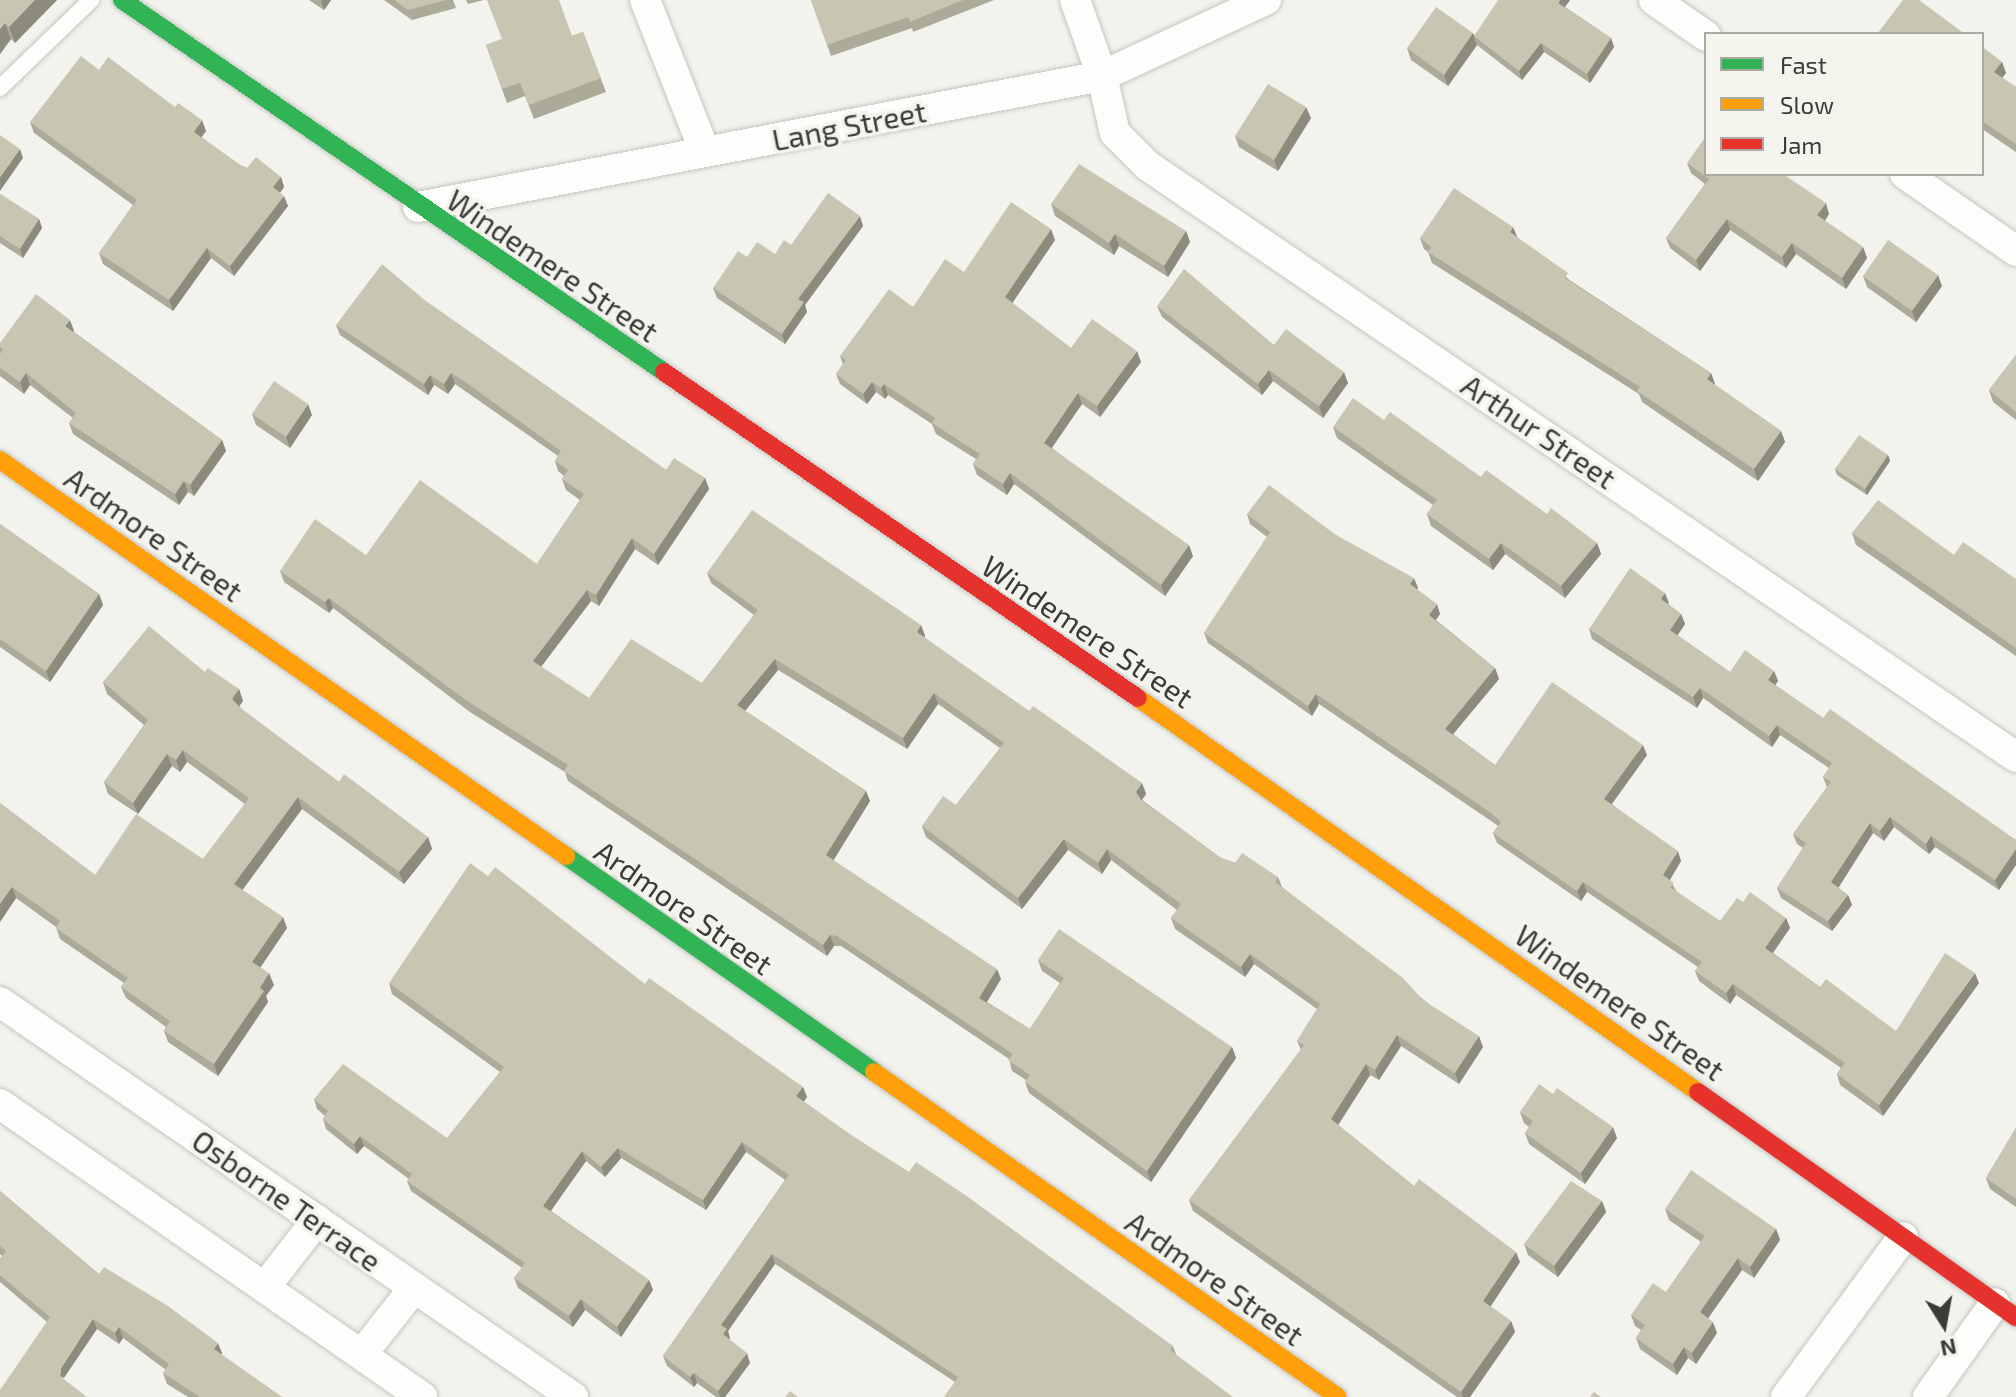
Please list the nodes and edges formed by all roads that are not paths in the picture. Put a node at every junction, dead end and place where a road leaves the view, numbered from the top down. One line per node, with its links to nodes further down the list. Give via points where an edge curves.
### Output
1 (91, 0): 9 (lane)
2 (122, 0): 12 (street, Windemere Street)
3 (645, 0): 10 (street)
4 (1075, 0): 8 (street, Arthur Street)
5 (1266, 0): 8 (street, Lang Street)
6 (1654, 0): 7 (street)
7 (1704, 35)
8 (1102, 76): 10 (street, Lang Street); 15 (street, Arthur Street, via 1115,133 1148,166)
9 (0, 88)
10 (705, 152): 12 (street, Lang Street)
11 (1908, 176): 13 (street)
12 (418, 207): 19 (street, Windemere Street, via 1278,794)
13 (2016, 251)
14 (0, 460): 26 (street, Ardmore Street)
15 (2016, 757)
16 (4, 1014): 18 (street, Osborne Terrace)
17 (0, 1104): 20 (street)
18 (317, 1220): 20 (street); 21 (street, Osborne Terrace)
19 (1903, 1237): 22 (street, Windemere Street); 27 (street)
20 (265, 1287): 23 (street)
21 (414, 1288): 23 (street); 25 (street, Osborne Terrace)
22 (2006, 1310): 28 (street)
23 (362, 1354): 24 (street)
24 (422, 1397)
25 (573, 1397)
26 (1338, 1397)
27 (1786, 1397)
28 (1928, 1397)

